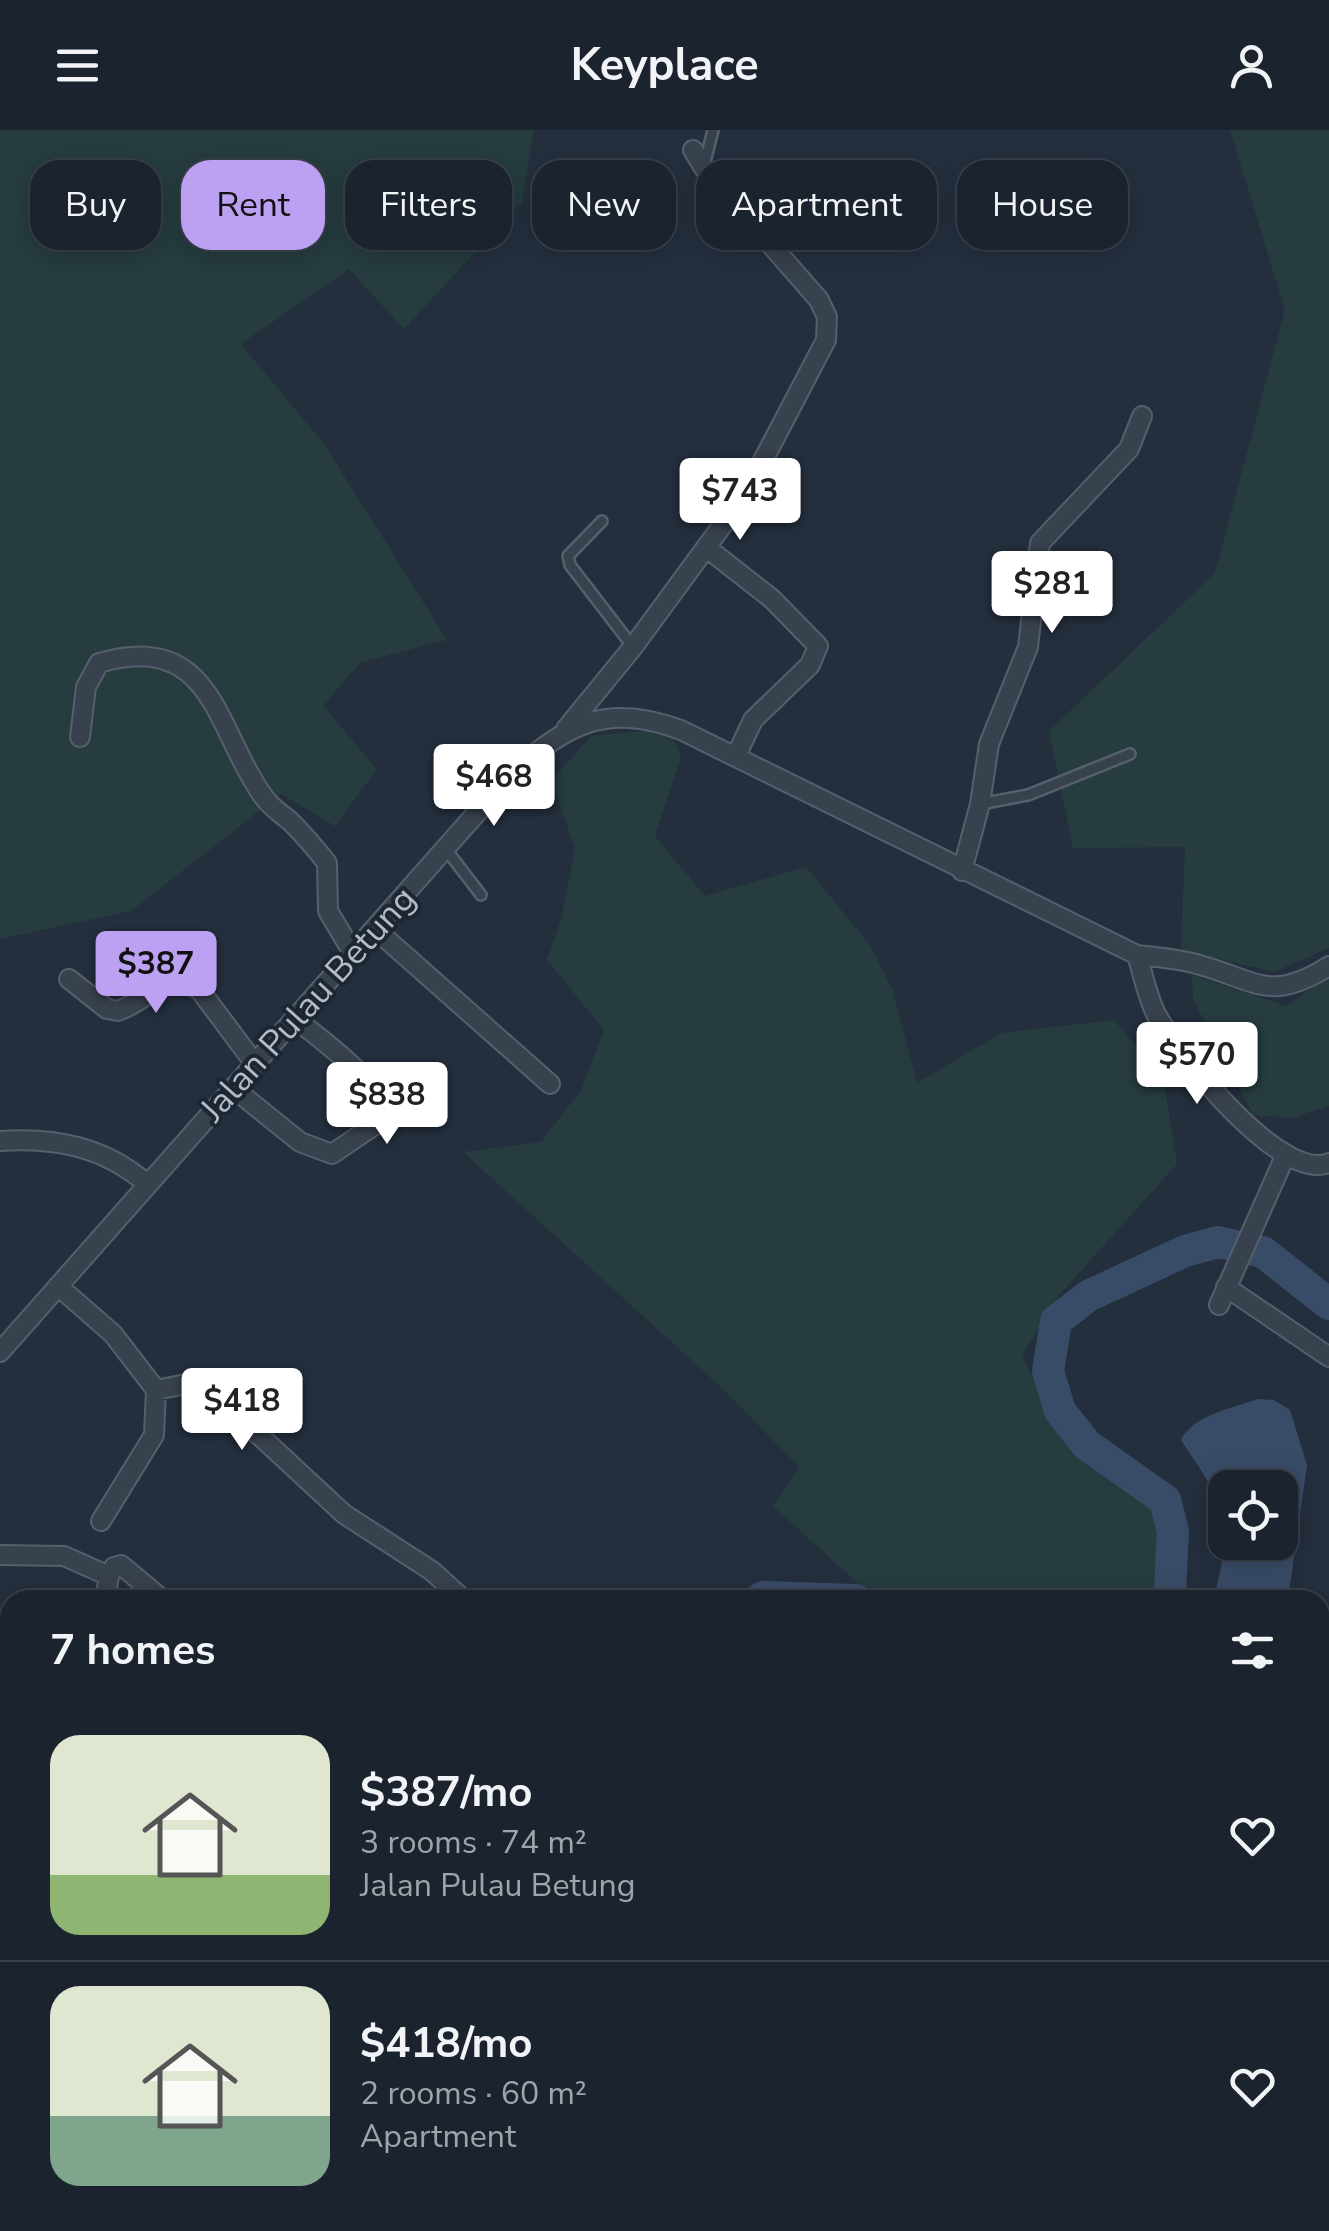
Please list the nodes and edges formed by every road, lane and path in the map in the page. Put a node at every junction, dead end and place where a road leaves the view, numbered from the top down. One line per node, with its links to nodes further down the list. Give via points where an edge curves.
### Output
1 (714, 130): 4 (lane)
2 (692, 150): 3 (street)
3 (699, 160)
4 (706, 160)
5 (776, 250): 8 (street, via 820,300 826,340 772,449)
6 (1142, 416): 14 (street, via 1129,450 1040,543 1028,648 989,744)
7 (602, 520): 9 (lane, via 568,556)
8 (707, 548): 9 (street); 13 (street, via 818,646 810,665 753,720)
9 (633, 646): 10 (street)
10 (566, 730): 13 (street, Jalan Pulau Betung, via 614,717 651,718); 15 (street, Jalan Pulau Betung, via 511,774)
11 (80, 737): 19 (street, via 86,687 99,663 127,654 184,670 226,720 261,793 327,863 328,912)
12 (1130, 754): 14 (lane, via 1028,795)
13 (736, 756): 16 (street, Jalan Pulau Betung)
14 (980, 804): 16 (street)
15 (445, 848): 17 (lane); 18 (street, Jalan Pulau Betung)
16 (962, 872): 20 (street, Jalan Pulau Betung)
17 (481, 895)
18 (375, 928): 19 (street, Jalan Pulau Betung); 25 (street)
19 (354, 953): 23 (street, Jalan Pulau Betung)
20 (1136, 955): 21 (street, Jalan Pulau Betung, via 1203,966 1265,987 1291,985); 28 (street, via 1154,1010 1174,1043 1239,1120)
21 (1329, 966)
22 (70, 979): 24 (street, via 118,1011 170,981 186,982)
23 (294, 1018): 24 (street, Jalan Pulau Betung); 26 (street, via 341,1055 388,1116 332,1154 300,1142)
24 (255, 1064): 26 (street, Jalan Pulau Betung)
25 (550, 1084)
26 (233, 1088): 30 (street, Jalan Pulau Betung)
27 (0, 1141): 30 (street, via 82,1147 127,1166)
28 (1286, 1154): 29 (street, via 1317,1166); 33 (street, via 1224,1291)
29 (1329, 1163)
30 (147, 1184): 31 (street, Jalan Pulau Betung)
31 (58, 1286): 32 (street, Jalan Pulau Betung); 34 (street, via 113,1334)
32 (0, 1352)
33 (1329, 1357)
34 (156, 1390): 35 (street, via 154,1435); 40 (street, via 206,1386 330,1502)
35 (101, 1521)
36 (0, 1554): 37 (street, via 64,1556)
37 (109, 1576): 38 (street); 39 (street, via 121,1566)
38 (107, 1590)
39 (151, 1590)
40 (453, 1590)

